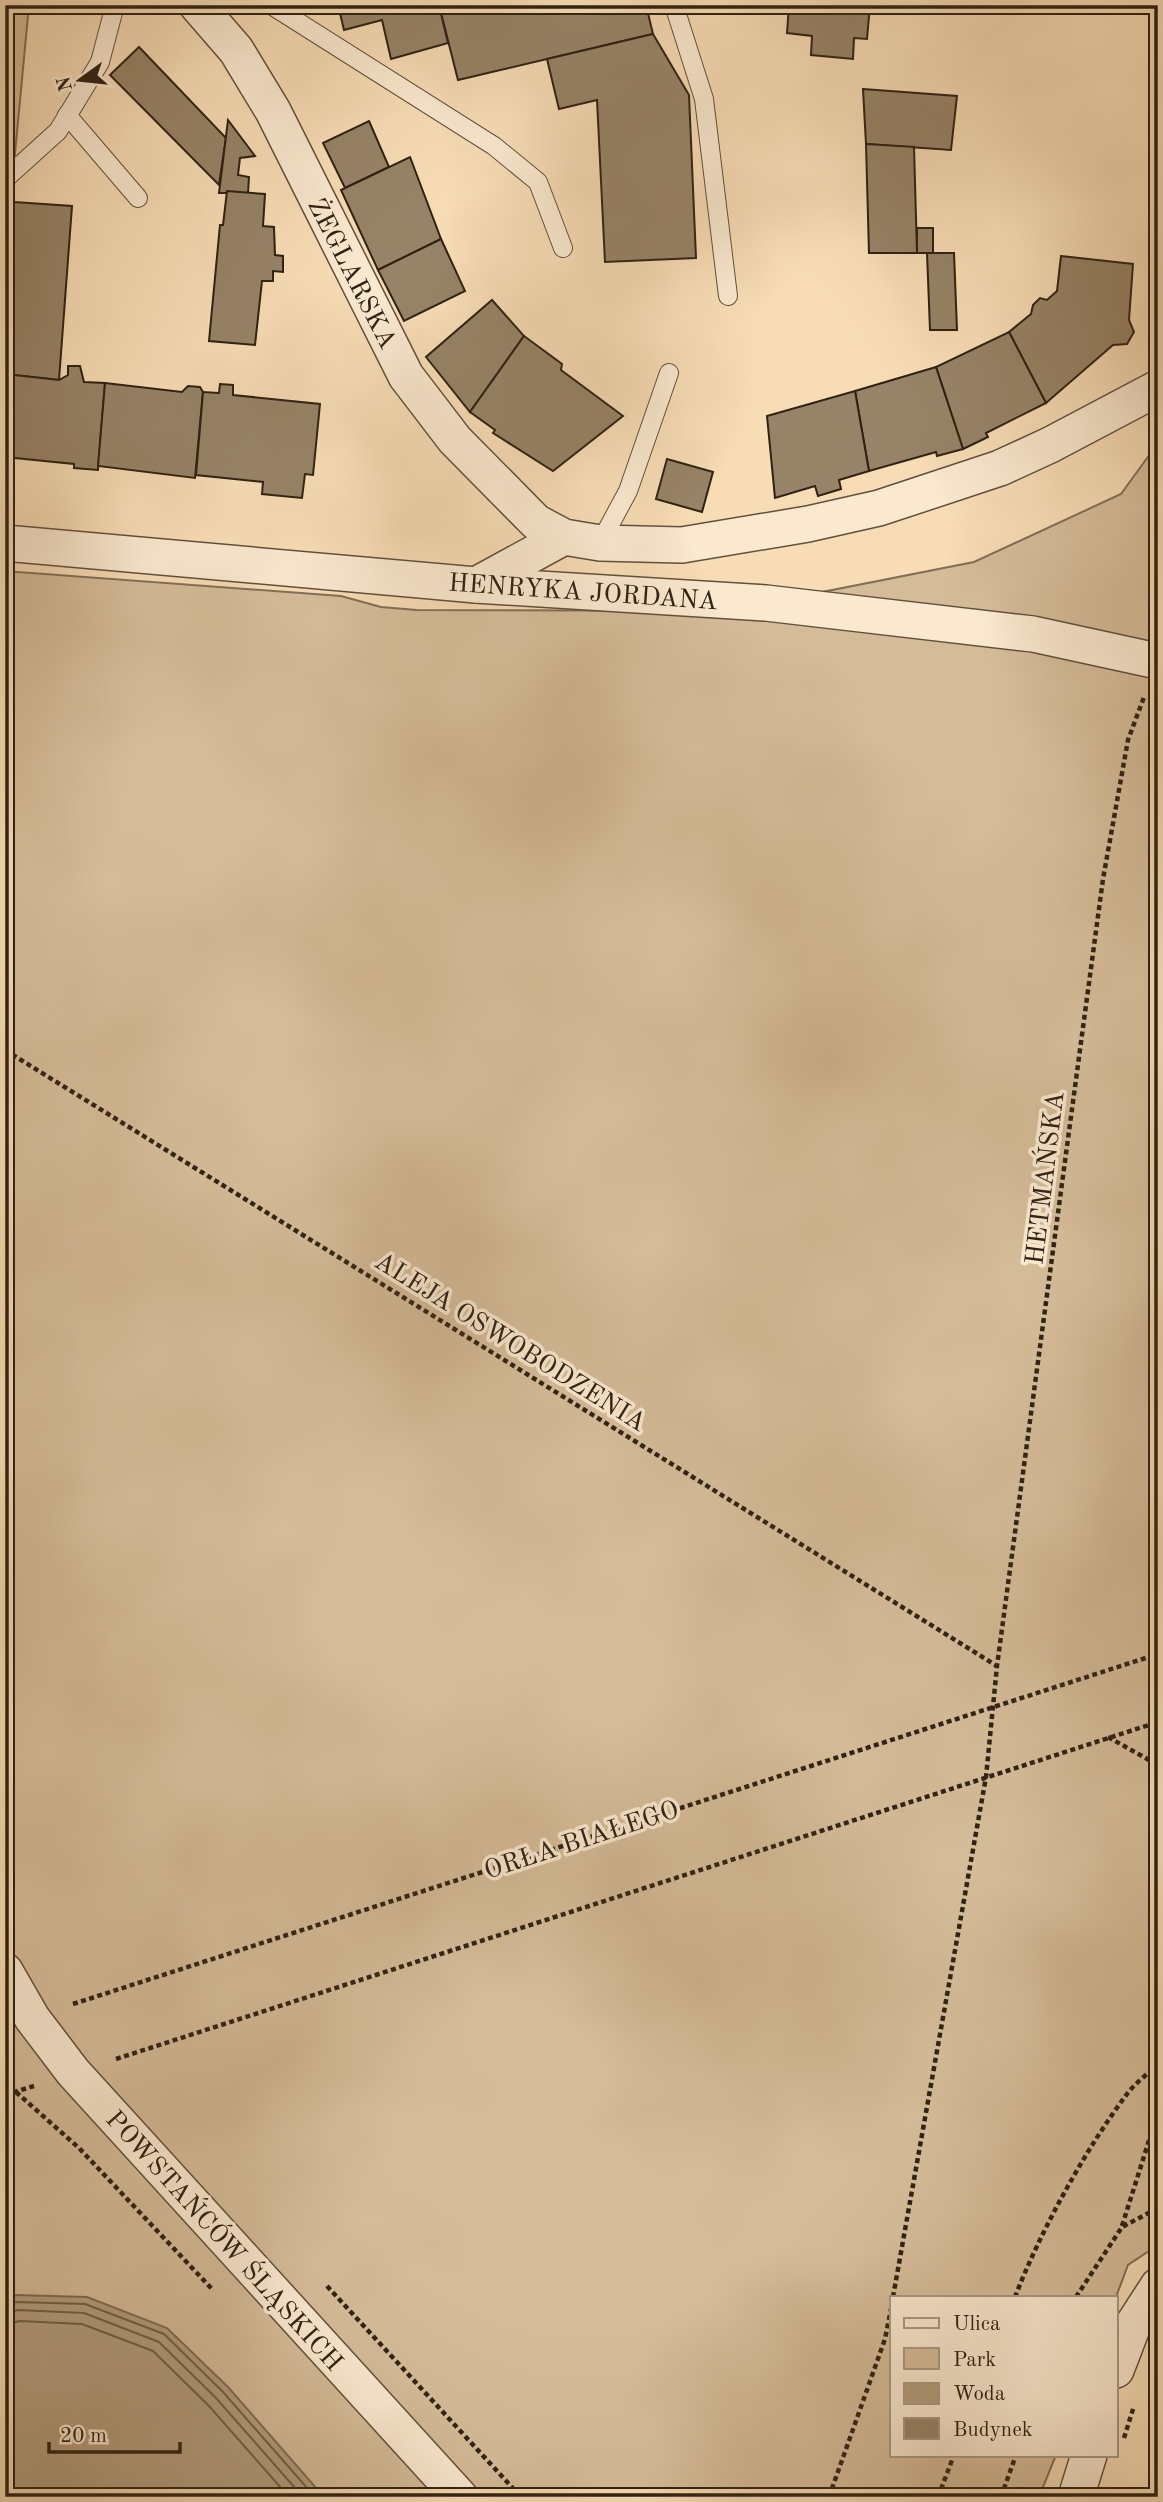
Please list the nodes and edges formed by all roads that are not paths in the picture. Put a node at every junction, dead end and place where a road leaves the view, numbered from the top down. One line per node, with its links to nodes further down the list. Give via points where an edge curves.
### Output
1 (115, 5): 5 (lane, via 100,62)
2 (197, 5): 12 (street, ŻEGLARSKA, via 236,50 272,111 406,376 455,440)
3 (271, 5): 8 (lane, via 494,146 538,182)
4 (674, 5): 9 (lane, via 704,99)
5 (68, 116): 6 (lane, via 58,131); 7 (lane)
6 (5, 179)
7 (138, 198)
8 (564, 248)
9 (727, 296)
10 (669, 373): 14 (lane, via 628,491)
11 (1158, 387): 14 (street, via 1000,468 879,508 682,545)
12 (550, 530): 14 (street); 15 (street)
13 (5, 543): 15 (street, HENRYKA JORDANA)
14 (600, 543)
15 (476, 585): 17 (street, HENRYKA JORDANA, via 766,603 1033,634)
16 (1158, 655): 17 (lane)
17 (1158, 661)
18 (5, 1971): 19 (street, POWSTAŃCÓW ŚLĄSKICH)
19 (19, 2022): 23 (street, POWSTAŃCÓW ŚLĄSKICH, via 73,2073)
20 (1158, 2286): 21 (street, via 1134,2323)
21 (1118, 2365)
22 (1089, 2456): 24 (street)
23 (460, 2497)
24 (1076, 2497)

